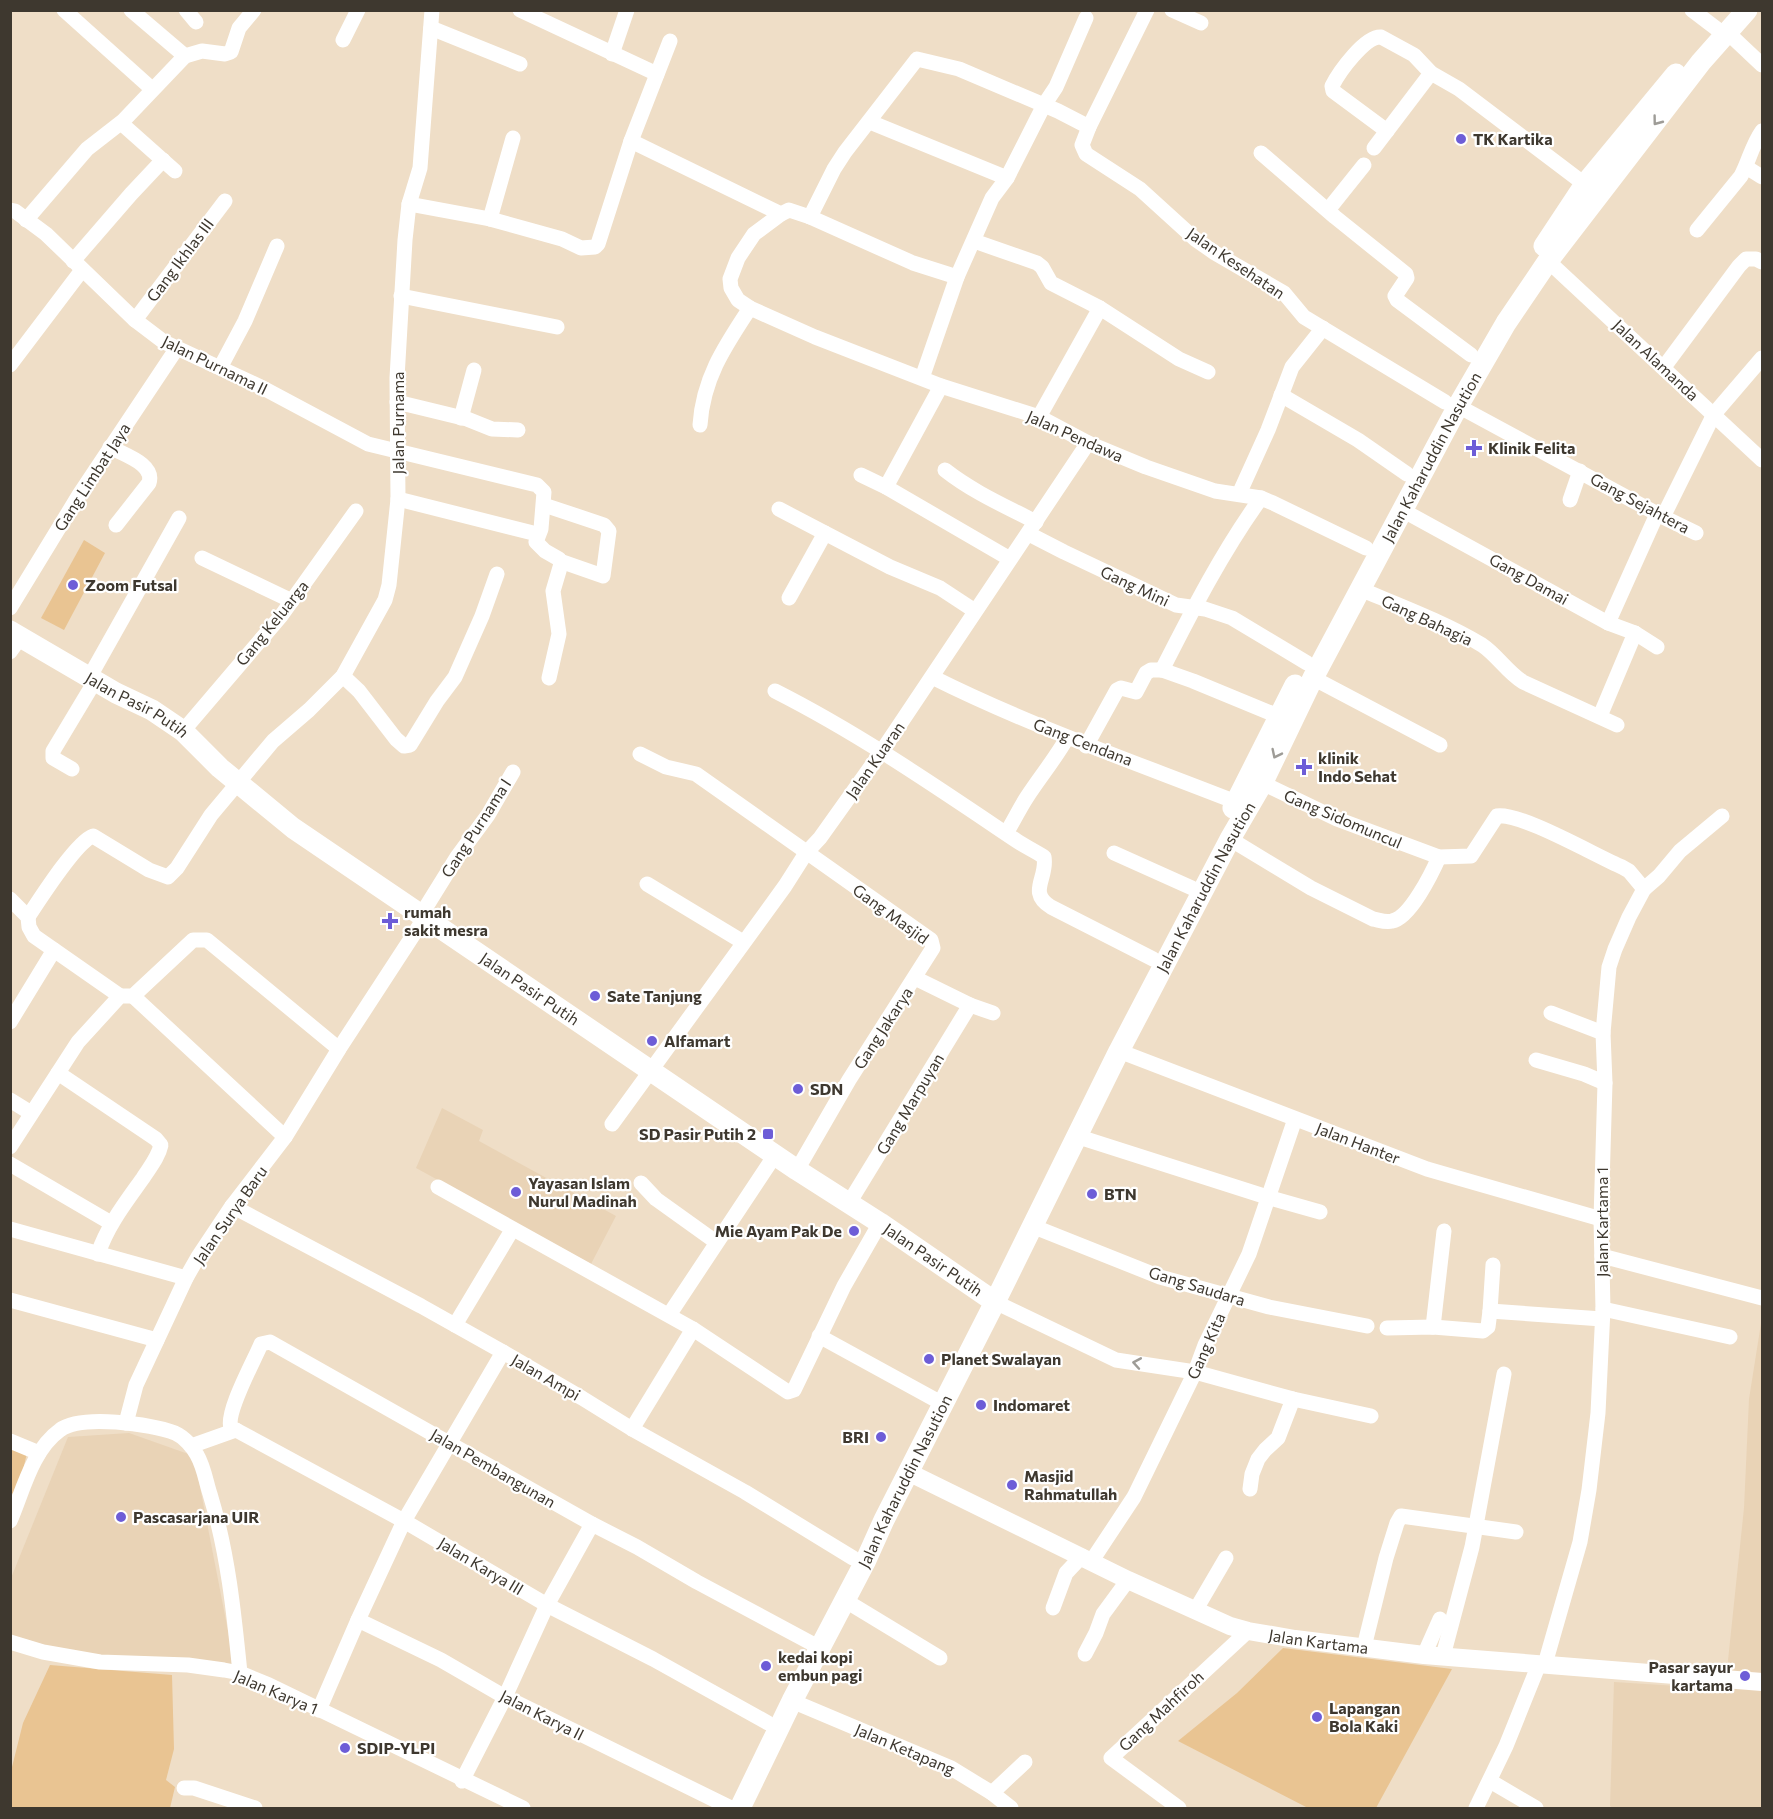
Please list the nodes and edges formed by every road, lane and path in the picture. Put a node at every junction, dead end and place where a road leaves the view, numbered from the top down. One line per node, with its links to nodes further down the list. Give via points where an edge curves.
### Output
1 (131, 10): 20 (street)
2 (254, 10): 20 (street, via 239,28 231,52 202,51)
3 (358, 10): 17 (street)
4 (432, 10): 15 (street, Jalan Purnama)
5 (520, 10): 19 (street)
6 (627, 10): 19 (street)
7 (1147, 10): 29 (street, Jalan Kesehatan)
8 (1172, 10): 14 (street)
9 (1692, 10): 16 (street)
10 (1732, 10): 16 (highway, Jalan Kaharuddin Nasution)
11 (1747, 10): 16 (highway, Jalan Kaharuddin Nasution)
12 (71, 13): 25 (street)
13 (1086, 18): 26 (street)
14 (1201, 23)
15 (431, 27): 21 (street); 44 (street, Jalan Purnama, via 420,168)
16 (1722, 30): 22 (street); 42 (highway, Jalan Kaharuddin Nasution, via 1701,62)
17 (343, 40)
18 (670, 41): 24 (street)
19 (612, 54): 24 (street)
20 (184, 56): 25 (street)
21 (520, 64)
22 (1762, 65)
23 (1431, 72): 30 (street); 30 (street, via 1414,55 1378,37 1367,41 1333,82 1333,91); 42 (street)
24 (657, 75): 33 (street)
25 (153, 89): 28 (street)
26 (1044, 105): 27 (street, via 959,69 921,59 910,66); 29 (street); 41 (street)
27 (870, 122): 41 (street); 48 (street, via 834,169)
28 (121, 123): 36 (street); 50 (street, via 87,149)
29 (1089, 127): 63 (street, Jalan Kesehatan, via 1082,145 1086,154 1140,189 1215,253 1284,293 1304,317)
30 (1387, 131): 34 (street)
31 (1762, 131): 38 (street)
32 (513, 138): 49 (street)
33 (631, 141): 47 (street); 49 (street, via 595,247 581,248)
34 (1374, 148)
35 (1261, 153): 46 (street)
36 (163, 160): 39 (street); 56 (street, via 131,194)
37 (1365, 165): 46 (street)
38 (1746, 167): 40 (street); 51 (street)
39 (175, 171)
40 (1762, 177)
41 (1007, 178): 52 (street, via 992,198)
42 (1593, 190): 54 (highway, Jalan Kaharuddin Nasution); 65 (highway, Jalan Kaharuddin Nasution)
43 (225, 201): 61 (street, Gang Ikhlas III)
44 (409, 204): 49 (street); 58 (street, Jalan Purnama)
45 (10, 210): 50 (street, Jalan Purnama II)
46 (1328, 210): 65 (street, via 1406,274 1396,300)
47 (781, 214): 48 (street, via 792,210); 59 (street, via 744,246 730,279 738,300)
48 (810, 217): 57 (street)
49 (490, 219)
50 (26, 220): 56 (street, Jalan Purnama II)
51 (1697, 231)
52 (974, 241): 57 (street); 60 (street, via 1037,263 1051,283)
53 (277, 246): 69 (street)
54 (1548, 261): 68 (street, Jalan Alamanda); 76 (highway, Jalan Kaharuddin Nasution)
55 (1762, 262): 68 (street, via 1746,259 1739,266)
56 (78, 265): 61 (street, Jalan Purnama II); 67 (street)
57 (957, 277): 72 (street)
58 (401, 296): 62 (street); 75 (street, Jalan Purnama)
59 (750, 308): 72 (street, Jalan Pendawa, via 815,338); 80 (street, via 711,375 702,398)
60 (1100, 308): 71 (street); 78 (street)
61 (135, 320): 64 (street, Jalan Purnama II)
62 (557, 327)
63 (1323, 328): 74 (street, via 1292,367); 76 (street, Jalan Kesehatan)
64 (177, 348): 69 (street, Jalan Purnama II); 83 (street, Gang Limbat Jaya)
65 (1471, 355): 76 (highway, Jalan Kaharuddin Nasution)
66 (1762, 358): 77 (street)
67 (10, 365)
68 (1664, 367): 77 (street, Jalan Alamanda)
69 (220, 368): 84 (street, Jalan Purnama II, via 368,444)
70 (474, 370): 79 (street)
71 (1208, 372)
72 (922, 378): 73 (street, Jalan Pendawa)
73 (941, 386): 78 (street, Jalan Pendawa); 90 (street)
74 (1281, 395): 88 (street); 91 (street)
75 (397, 402): 79 (street); 84 (street, Jalan Purnama)
76 (1451, 404): 87 (street, Gang Sejahtera); 88 (highway, Jalan Kaharuddin Nasution); 97 (highway, Jalan Kaharuddin Nasution)
77 (1714, 414): 85 (street, Jalan Alamanda); 99 (street)
78 (1039, 417): 82 (street, Jalan Pendawa)
79 (461, 418): 81 (street, via 492,429)
80 (700, 425)
81 (518, 430)
82 (1088, 443): 91 (street, Jalan Pendawa, via 1146,467); 102 (street, Jalan Kuaran)
83 (110, 447): 101 (street, via 144,466 151,476); 115 (street, Gang Limbat Jaya)
84 (398, 452): 93 (street, Jalan Purnama); 95 (street, Jalan Purnama II, via 537,485 544,492)
85 (1762, 460)
86 (945, 470): 102 (street, Gang Mini, via 1007,506)
87 (1580, 471): 94 (street); 99 (street, Gang Sejahtera)
88 (1407, 474): 106 (highway, Jalan Kaharuddin Nasution)
89 (861, 475): 90 (street)
90 (886, 487): 108 (street)
91 (1239, 494): 92 (street, Jalan Pendawa)
92 (1261, 498): 106 (street, Jalan Pendawa); 114 (street)
93 (398, 500): 105 (street); 123 (street, Jalan Purnama, via 385,600)
94 (1570, 500)
95 (543, 505): 105 (street); 109 (street, via 604,525 609,531 603,576)
96 (779, 509): 103 (street)
97 (1402, 510): 111 (highway, Jalan Kaharuddin Nasution); 117 (street, Gang Damai)
98 (356, 511): 113 (street, Gang Keluarga)
99 (1660, 516): 104 (street, Gang Sejahtera); 117 (street)
100 (179, 518): 126 (street)
101 (116, 525)
102 (1033, 528): 108 (street, Jalan Kuaran); 114 (street, Gang Mini, via 1064,552 1176,605)
103 (825, 533): 112 (street); 116 (street, via 940,588)
104 (1696, 533)
105 (537, 534): 109 (street, via 536,542)
106 (1366, 548): 122 (highway, Jalan Kaharuddin Nasution)
107 (202, 558): 113 (street)
108 (1010, 559): 116 (street, Jalan Kuaran)
109 (561, 561): 125 (street, via 553,591 559,634)
110 (497, 574): 123 (street, via 455,677 410,745 404,746 396,739)
111 (1360, 589): 122 (highway, Jalan Kaharuddin Nasution); 129 (street, Gang Bahagia, via 1484,646 1514,676)
112 (789, 598)
113 (292, 601): 131 (street, Gang Keluarga)
114 (1194, 607): 121 (street); 122 (street, Gang Mini, via 1232,618)
115 (10, 608)
116 (975, 611): 124 (street, Jalan Kuaran)
117 (1608, 623): 118 (street, Gang Damai)
118 (1635, 633): 120 (street, Gang Damai); 129 (street)
119 (14, 640): 126 (highway, Jalan Pasir Putih)
120 (1657, 648)
121 (1162, 670): 128 (street); 134 (street, via 1148,671 1136,692 1118,690)
122 (1310, 671): 128 (highway, Jalan Kaharuddin Nasution); 133 (street, Gang Mini); 139 (highway, Jalan Kaharuddin Nasution, one-way to 139)
123 (343, 676): 140 (street, Jalan Purnama, via 273,741)
124 (932, 677): 132 (street, Gang Cendana); 135 (street, Jalan Kuaran)
125 (549, 678)
126 (92, 680): 131 (highway, Jalan Pasir Putih, via 152,710); 137 (street, via 53,751 53,758)
127 (775, 692): 135 (street)
128 (1278, 716): 139 (highway, Jalan Kaharuddin Nasution)
129 (1600, 716): 130 (street, Gang Bahagia)
130 (1617, 725)
131 (183, 731): 140 (highway, Jalan Pasir Putih)
132 (1067, 738): 134 (street, Gang Cendana); 143 (street)
133 (1440, 745)
134 (1086, 746): 141 (street, Gang Cendana)
135 (882, 751): 143 (street); 145 (street, Jalan Kuaran)
136 (640, 754): 145 (street, Gang Masjid, via 666,767 696,774)
137 (72, 769)
138 (513, 772): 152 (street, Gang Purnama I)
139 (1256, 780): 141 (highway, Jalan Kaharuddin Nasution); 144 (highway, Jalan Kaharuddin Nasution); 147 (street, Gang Sidomuncul, via 1337,819)
140 (238, 783): 152 (highway, Jalan Pasir Putih, via 293,828); 153 (street, Jalan Purnama, via 168,877 93,836 66,863)
141 (1236, 802): 149 (highway, Jalan Kaharuddin Nasution)
142 (1722, 816): 150 (street, Jalan Kartama 1, via 1680,851)
143 (1006, 833): 156 (street, via 1044,857 1040,899)
144 (1230, 839): 147 (street, via 1311,888 1373,919 1392,922 1402,917 1428,881); 165 (highway, Jalan Kaharuddin Nasution)
145 (806, 853): 154 (street, Jalan Kuaran); 157 (street, Gang Masjid, via 931,940 933,948)
146 (1114, 853): 149 (street)
147 (1439, 857): 150 (street, via 1471,856 1497,816 1502,815 1526,822 1622,867)
148 (647, 884): 154 (street)
149 (1192, 888): 156 (highway, Jalan Kaharuddin Nasution)
150 (1644, 889): 163 (street, Jalan Kartama 1, via 1609,967)
151 (10, 899): 153 (street)
152 (423, 916): 164 (street, Jalan Surya Baru); 167 (highway, Jalan Pasir Putih)
153 (28, 917): 155 (street, via 34,936)
154 (743, 942): 167 (street, Jalan Kuaran)
155 (54, 950): 158 (street); 162 (street)
156 (1153, 960): 199 (highway, Jalan Kaharuddin Nasution, via 1103,1054)
157 (915, 978): 159 (street); 179 (street, Gang Jakarya)
158 (126, 996): 164 (street, via 193,940 207,940); 168 (street, via 78,1042); 175 (street)
159 (970, 1005): 160 (street); 183 (street, Gang Marpuyan)
160 (993, 1013)
161 (1551, 1013): 163 (street)
162 (10, 1022)
163 (1603, 1033): 169 (street, Jalan Kartama 1)
164 (339, 1049): 175 (street, Jalan Surya Baru)
165 (1119, 1052): 172 (street, Jalan Hanter); 174 (highway, Jalan Kaharuddin Nasution)
166 (1536, 1060): 169 (street)
167 (650, 1070): 173 (street, Jalan Kuaran); 177 (highway, Jalan Pasir Putih)
168 (58, 1073): 171 (street); 187 (street, via 160,1145 153,1162)
169 (1605, 1083): 186 (street, Jalan Kartama 1)
170 (10, 1100): 171 (street)
171 (31, 1113): 176 (street)
172 (1294, 1119): 182 (street, Gang Kita); 186 (street, Jalan Hanter, via 1426,1169)
173 (612, 1125)
174 (1076, 1136): 182 (street); 189 (highway, Jalan Kaharuddin Nasution)
175 (285, 1137): 184 (street, Jalan Surya Baru)
176 (10, 1147)
177 (775, 1155): 179 (highway, Jalan Pasir Putih); 193 (street)
178 (10, 1164): 187 (street)
179 (797, 1170): 183 (highway, Jalan Pasir Putih)
180 (641, 1184): 193 (street)
181 (438, 1187): 191 (street)
182 (1267, 1197): 185 (street); 198 (street, Gang Kita, via 1249,1254)
183 (849, 1203): 188 (highway, Jalan Pasir Putih)
184 (232, 1206): 197 (street, Jalan Surya Baru); 205 (street, Jalan Ampi)
185 (1320, 1212)
186 (1601, 1220): 195 (street, Jalan Kartama 1)
187 (111, 1223): 194 (street)
188 (880, 1223): 199 (highway, Jalan Pasir Putih); 210 (street)
189 (1032, 1226): 198 (street, Gang Saudara, via 1160,1276); 199 (highway, Jalan Kaharuddin Nasution)
190 (10, 1229): 194 (street)
191 (512, 1230): 204 (street); 205 (street)
192 (1444, 1231): 208 (street)
193 (716, 1242): 204 (street)
194 (98, 1254): 197 (street)
195 (1602, 1256): 200 (street); 203 (street, Jalan Kartama 1)
196 (1493, 1265): 202 (street)
197 (186, 1278): 212 (street, Jalan Surya Baru)
198 (1229, 1296): 206 (street, Gang Saudara); 214 (street, Gang Kita)
199 (990, 1298): 214 (street, one-way to 199, via 1116,1360); 216 (highway, Jalan Kaharuddin Nasution); 226 (highway, Jalan Kaharuddin Nasution)
200 (1762, 1298)
201 (10, 1300): 212 (street)
202 (1490, 1311): 203 (street); 208 (street, via 1485,1331)
203 (1603, 1314): 211 (street); 251 (street, Jalan Kartama 1, via 1599,1413 1580,1542)
204 (669, 1315): 209 (street)
205 (455, 1325): 213 (street, Jalan Ampi)
206 (1367, 1326)
207 (1387, 1328): 208 (street)
208 (1433, 1328)
209 (693, 1329): 210 (street, via 791,1392); 220 (street)
210 (819, 1336): 216 (street)
211 (1730, 1337)
212 (157, 1340): 219 (street, Jalan Surya Baru, via 136,1385)
213 (503, 1352): 220 (street, Jalan Ampi); 223 (street)
214 (1195, 1372): 217 (street); 235 (street, Gang Kita, via 1134,1497)
215 (1504, 1374): 231 (street)
216 (934, 1399): 233 (highway, Jalan Kaharuddin Nasution)
217 (1293, 1399): 218 (street); 227 (street, via 1278,1438 1258,1459)
218 (1371, 1416)
219 (126, 1423): 224 (street, via 175,1433); 225 (street, via 81,1422 61,1428)
220 (632, 1429): 233 (street, Jalan Ampi)
221 (236, 1430): 223 (street, Jalan Pembangunan, via 231,1428 229,1419 234,1402 261,1344 266,1341); 224 (street); 229 (street, Jalan Karya III)
222 (10, 1441): 225 (street)
223 (451, 1444): 229 (street); 230 (street, Jalan Pembangunan)
224 (191, 1446): 252 (street, via 198,1456 219,1524 231,1585)
225 (39, 1453): 228 (street)
226 (908, 1472): 235 (main road, Jalan Kartama); 237 (highway, Jalan Kaharuddin Nasution)
227 (1250, 1489)
228 (10, 1521)
229 (404, 1521): 238 (street, Jalan Karya III); 242 (street)
230 (592, 1524): 238 (street); 245 (street, Jalan Pembangunan)
231 (1476, 1527): 232 (street); 246 (street, via 1405,1516 1399,1519 1379,1580); 249 (street)
232 (1516, 1532)
233 (853, 1558): 245 (highway, Jalan Kaharuddin Nasution)
234 (1226, 1558): 240 (street)
235 (1087, 1559): 236 (main road, Jalan Kartama); 239 (street, Gang Kita, via 1066,1573)
236 (1128, 1580): 240 (main road, Jalan Kartama); 247 (street, via 1103,1614)
237 (846, 1601): 250 (street); 255 (highway, Jalan Kaharuddin Nasution)
238 (547, 1605): 254 (street); 257 (street, Jalan Karya III)
239 (1053, 1608)
240 (1194, 1611): 243 (main road, Jalan Kartama)
241 (1440, 1619): 248 (street)
242 (357, 1620): 254 (street, Jalan Karya II); 256 (street)
243 (1248, 1631): 246 (main road, Jalan Kartama); 268 (street, Gang Mahfiroh, via 1111,1758)
244 (10, 1642): 252 (street, Jalan Karya 1, via 100,1662 188,1665)
245 (811, 1643): 257 (highway, Jalan Kaharuddin Nasution)
246 (1364, 1647): 248 (main road, Jalan Kartama)
247 (1085, 1654)
248 (1424, 1655): 249 (main road, Jalan Kartama)
249 (1443, 1656): 251 (main road, Jalan Kartama)
250 (940, 1658)
251 (1542, 1664): 253 (main road, Jalan Kartama); 260 (street, Jalan Kartama 1)
252 (240, 1673): 256 (street, Jalan Karya 1)
253 (1762, 1682)
254 (505, 1696): 259 (street); 264 (street, Jalan Karya II)
255 (792, 1701): 261 (highway, Jalan Kaharuddin Nasution); 263 (street, Jalan Ketapang, via 951,1768)
256 (319, 1710): 259 (street, Jalan Karya 1)
257 (768, 1723): 261 (highway, Jalan Kaharuddin Nasution)
258 (1025, 1762): 263 (street)
259 (462, 1781): 266 (street, Jalan Karya 1)
260 (1490, 1781): 269 (street, Jalan Kartama 1); 270 (street)
261 (747, 1782): 264 (highway, Jalan Kaharuddin Nasution)
262 (184, 1788): 265 (street)
263 (992, 1793): 267 (street, Jalan Ketapang)
264 (732, 1808)
265 (255, 1809)
266 (523, 1809)
267 (1011, 1809)
268 (1179, 1809)
269 (1476, 1809)
270 (1536, 1809)

